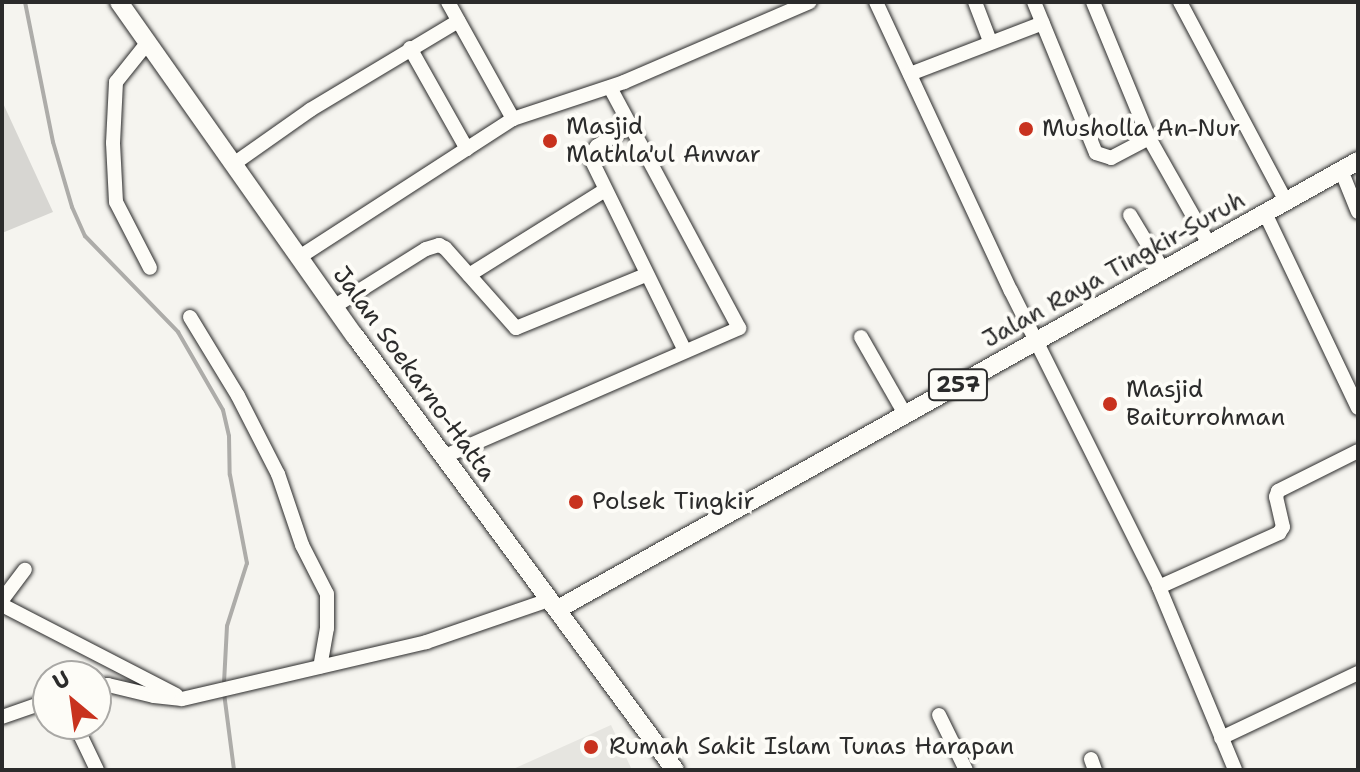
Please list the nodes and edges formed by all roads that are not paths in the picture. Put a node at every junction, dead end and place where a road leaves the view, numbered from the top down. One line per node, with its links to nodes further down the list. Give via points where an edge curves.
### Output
1 (119, 2): 12 (main road, Jalan Soekarno-Hatta)
2 (448, 2): 9 (street)
3 (810, 2): 15 (street)
4 (876, 2): 14 (street)
5 (975, 2): 11 (street)
6 (1034, 2): 10 (street)
7 (1180, 2): 24 (street)
8 (1096, 3): 18 (street)
9 (458, 21): 13 (street); 16 (street)
10 (1043, 23): 11 (street); 18 (street, via 1099,157 1111,158)
11 (990, 41): 14 (street)
12 (148, 42): 21 (main road, Jalan Soekarno-Hatta); 30 (street, via 116,82 113,143 116,202)
13 (410, 48): 19 (street); 21 (street)
14 (910, 74): 37 (street)
15 (610, 87): 16 (street); 17 (street)
16 (513, 119): 19 (street)
17 (631, 125): 23 (street, via 592,151); 38 (street, via 740,326)
18 (1149, 138): 28 (street)
19 (467, 149): 29 (street)
20 (1358, 161): 22 (main road, Jalan Raya Tingkir-Suruh / 257)
21 (235, 163): 29 (main road, Jalan Soekarno-Hatta)
22 (1341, 170): 24 (main road, Jalan Raya Tingkir-Suruh / 257); 25 (street)
23 (605, 190): 32 (street); 33 (street)
24 (1286, 201): 26 (main road, Jalan Raya Tingkir-Suruh / 257)
25 (1358, 212)
26 (1265, 213): 28 (main road, Jalan Raya Tingkir-Suruh / 257); 39 (street)
27 (1130, 215): 31 (street)
28 (1209, 244): 31 (main road, Jalan Raya Tingkir-Suruh / 257)
29 (301, 256): 34 (main road, Jalan Soekarno-Hatta)
30 (150, 268)
31 (1163, 270): 37 (main road, Jalan Raya Tingkir-Suruh / 257)
32 (469, 275): 33 (street, via 518,328); 34 (street, via 444,246 433,246)
33 (646, 275): 38 (street)
34 (335, 306): 42 (main road, Jalan Soekarno-Hatta)
35 (190, 317): 47 (street, via 278,474 302,545 327,594)
36 (861, 337): 40 (street)
37 (1036, 341): 40 (main road, Jalan Raya Tingkir-Suruh / 257); 44 (street)
38 (685, 351): 42 (street)
39 (1358, 408)
40 (905, 414): 46 (main road, Jalan Raya Tingkir-Suruh / 257)
41 (1358, 451): 44 (street, via 1278,491 1283,527 1279,533)
42 (443, 457): 46 (main road, Jalan Soekarno-Hatta)
43 (25, 570): 45 (street)
44 (1159, 587): 54 (street)
45 (2, 603): 50 (street)
46 (553, 604): 47 (street, via 426,642); 57 (main road, Jalan Soekarno-Hatta)
47 (320, 666): 50 (street)
48 (1358, 673): 54 (street)
49 (112, 686): 50 (street)
50 (182, 699)
51 (32, 707): 53 (street)
52 (939, 715): 58 (street)
53 (2, 717)
54 (1221, 738): 59 (street)
55 (83, 740): 56 (street)
56 (97, 770)
57 (675, 770)
58 (966, 770)
59 (1235, 770)

